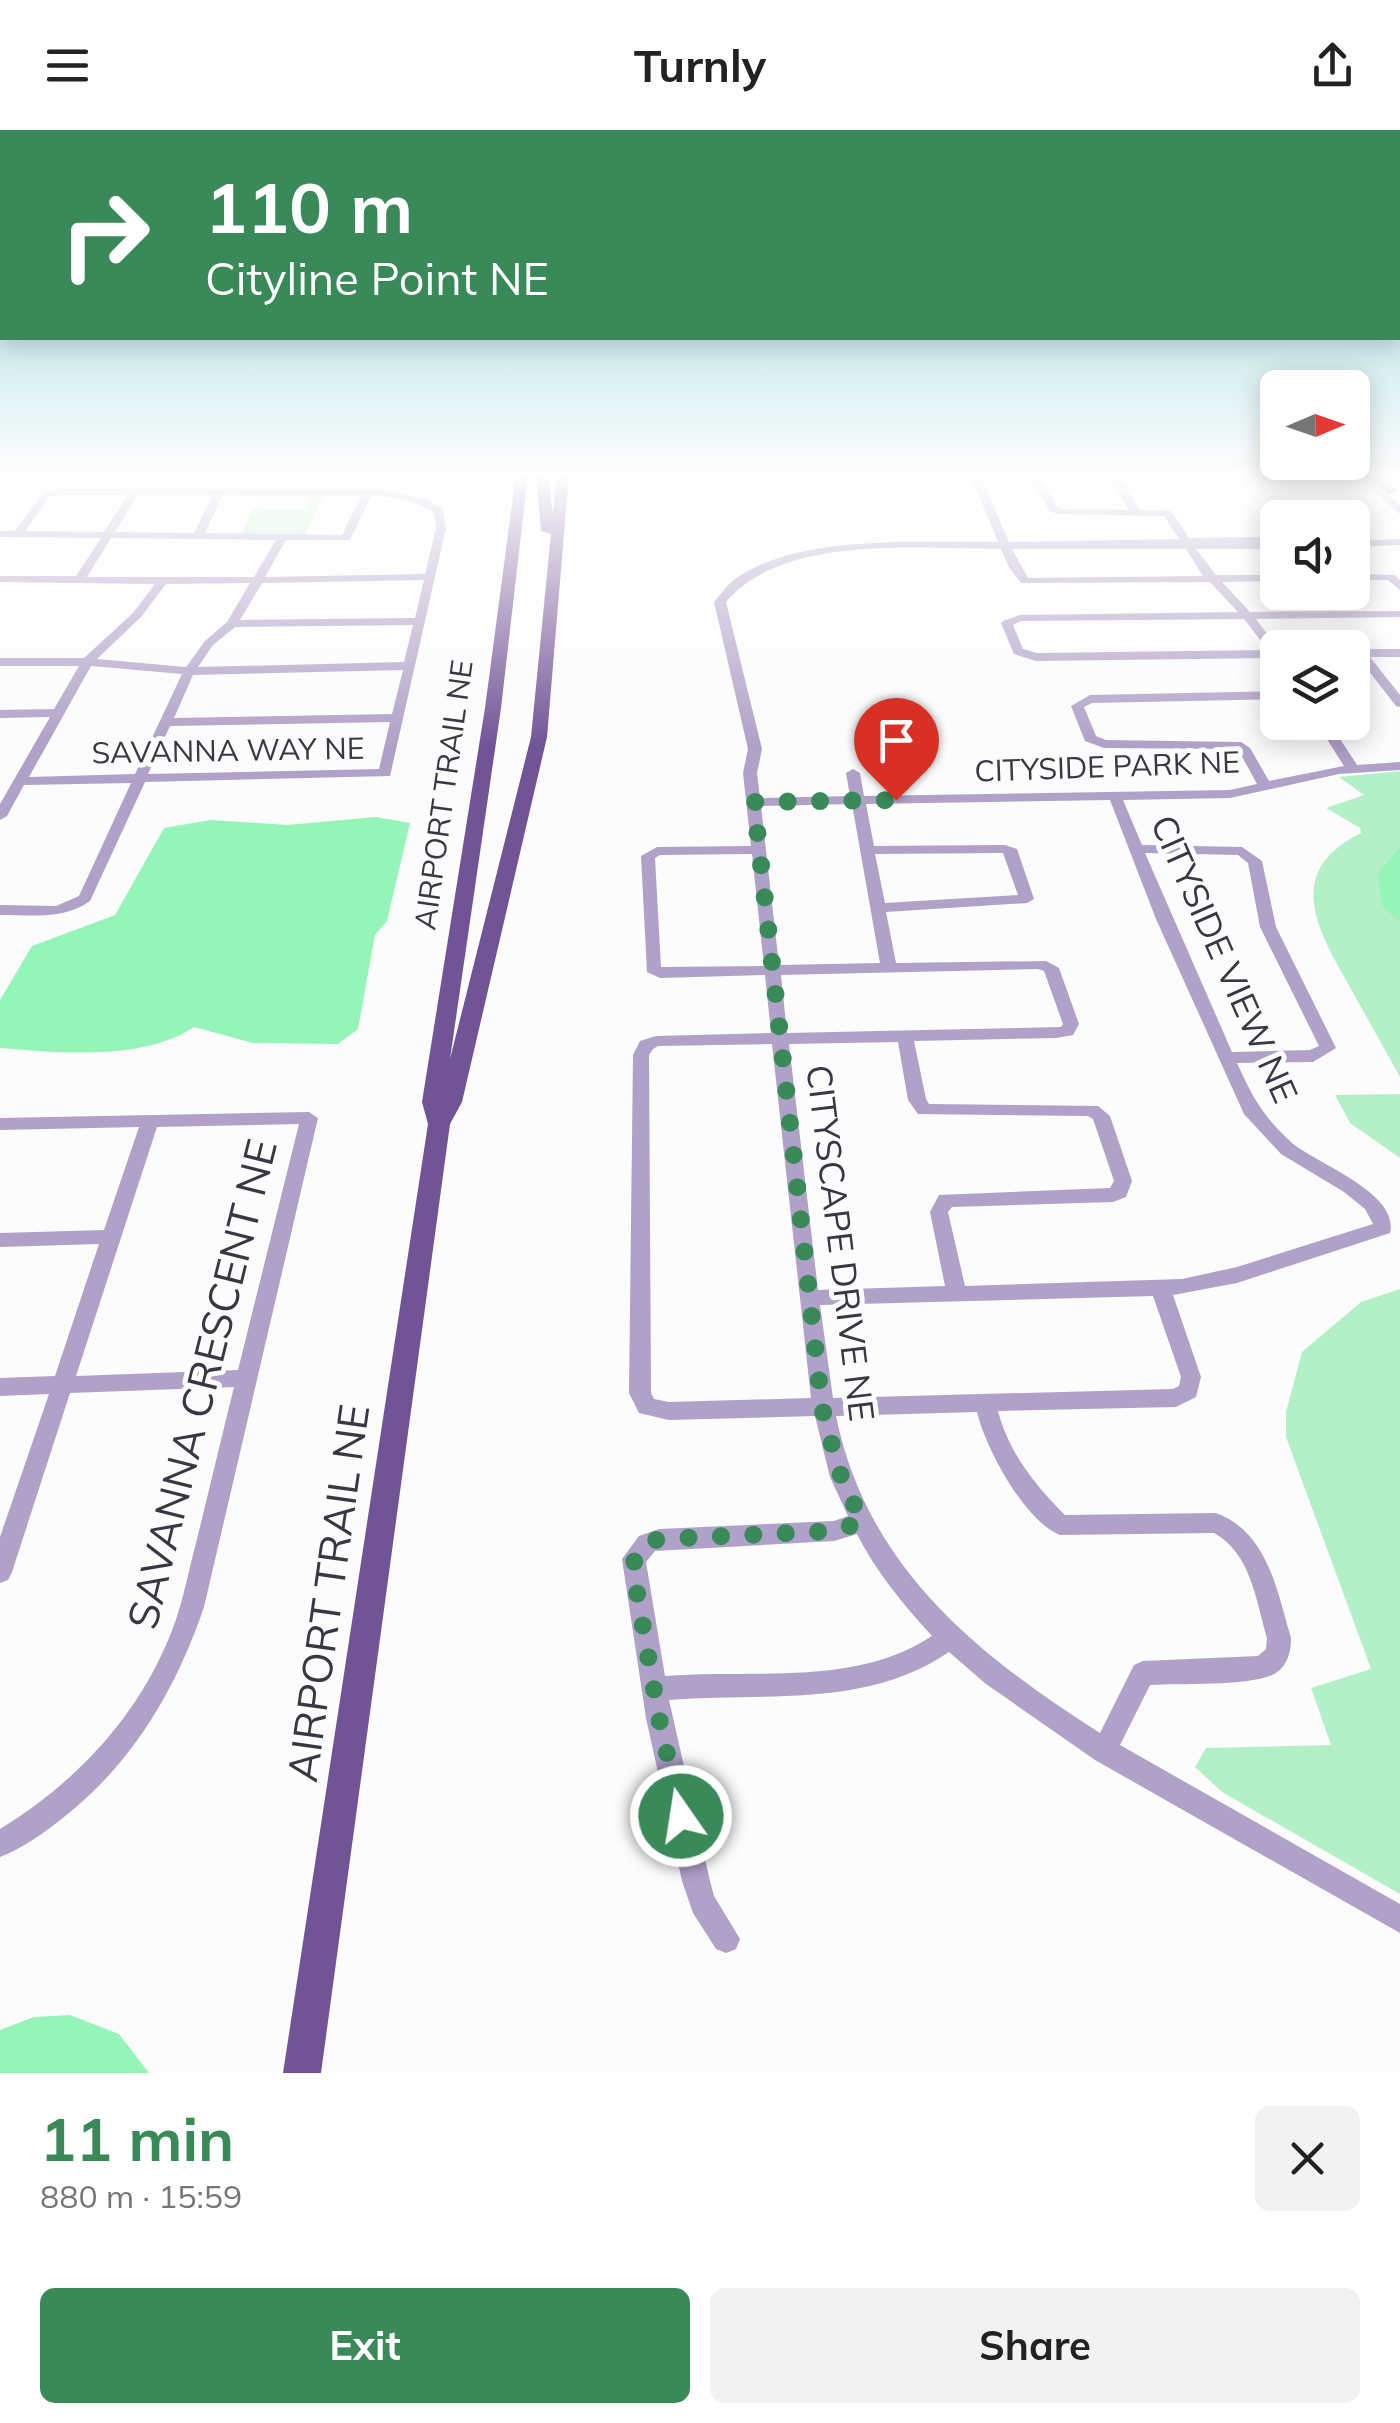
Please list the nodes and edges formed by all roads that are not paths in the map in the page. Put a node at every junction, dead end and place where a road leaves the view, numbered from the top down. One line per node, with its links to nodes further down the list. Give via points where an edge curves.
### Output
1 (89, 565): 14 (street)
2 (268, 565): 16 (street)
3 (433, 565): 10 (street, SAVANNA WAY NE)
4 (510, 565): 62 (main road, AIRPORT TRAIL NE, via 433,1102)
5 (552, 565): 18 (main road)
6 (557, 565): 18 (main road, AIRPORT TRAIL NE)
7 (777, 565): 48 (street, CITYSCAPE DRIVE NE, via 724,594 720,609 755,749)
8 (1016, 565): 15 (street, via 1025,581)
9 (1203, 565): 15 (street)
10 (430, 577): 16 (street); 22 (street, SAVANNA WAY NE)
11 (1370, 577): 19 (street, via 1391,578)
12 (0, 578): 14 (street)
13 (1260, 578): 15 (street)
14 (80, 579): 17 (street)
15 (1214, 579): 21 (street)
16 (260, 580): 17 (street); 23 (street)
17 (164, 581): 29 (street)
18 (554, 584): 62 (main road, AIRPORT TRAIL NE, via 539,737 451,1102)
19 (1400, 587)
20 (1400, 614): 21 (street)
21 (1249, 615): 24 (street); 27 (street, via 1007,623 1018,651 1036,657)
22 (419, 621): 23 (street); 30 (street, SAVANNA WAY NE)
23 (232, 624): 32 (street)
24 (1260, 630)
25 (1370, 653): 26 (street)
26 (1400, 653)
27 (1260, 654)
28 (0, 662): 29 (street)
29 (88, 662): 32 (street); 35 (street)
30 (409, 666): 32 (street); 37 (street, SAVANNA WAY NE)
31 (1370, 668): 34 (street)
32 (189, 671): 38 (street)
33 (1260, 696): 45 (street, via 1090,699 1077,706 1090,738 1104,744 1236,746)
34 (1400, 703)
35 (57, 713): 36 (street); 44 (street)
36 (0, 714)
37 (398, 718): 38 (street); 43 (street, SAVANNA WAY NE, via 384,773)
38 (166, 722): 43 (street)
39 (1334, 740): 41 (street)
40 (1400, 766): 41 (street, CITYSIDE PARK NE)
41 (1353, 769): 45 (street, CITYSIDE PARK NE)
42 (854, 774): 47 (street)
43 (140, 778): 44 (street, SAVANNA WAY NE); 54 (street, via 85,898 62,909)
44 (20, 782): 49 (street)
45 (1266, 788): 46 (street, CITYSIDE PARK NE)
46 (1115, 796): 47 (street, CITYSIDE PARK NE); 50 (street, CITYSIDE VIEW NE)
47 (858, 800): 48 (street, CITYSIDE PARK NE); 52 (street)
48 (754, 802): 51 (street, CITYSCAPE DRIVE NE)
49 (0, 816)
50 (1139, 849): 59 (street, CITYSIDE VIEW NE); 59 (street, via 1242,851 1255,861 1268,927 1328,1048 1314,1056)
51 (759, 850): 56 (street, CITYSCAPE DRIVE NE); 56 (street, via 648,856 654,969)
52 (868, 850): 53 (street); 53 (street, via 1004,849 1012,852 1027,899)
53 (878, 908): 55 (street)
54 (0, 910)
55 (890, 968): 56 (street); 57 (street, via 1040,964 1051,968 1071,1024 1063,1033)
56 (772, 970): 58 (street, CITYSCAPE DRIVE NE)
57 (904, 1036): 58 (street); 66 (street, via 916,1100 924,1110 1092,1110 1102,1116 1123,1181 1113,1195 946,1200 939,1212)
58 (780, 1039): 67 (street, CITYSCAPE DRIVE NE); 72 (street, via 656,1041 642,1050 640,1393 646,1407 664,1411)
59 (1226, 1058): 65 (street, CITYSIDE VIEW NE, via 1258,1122 1298,1158 1372,1204 1383,1228 1237,1275)
60 (150, 1121): 61 (street, SAVANNA CRESCENT NE); 63 (street); 68 (street, SAVANNA CRESCENT NE, via 309,1118)
61 (0, 1124)
62 (439, 1124): 81 (main road, AIRPORT TRAIL NE)
63 (110, 1237): 64 (street); 69 (street)
64 (0, 1240)
65 (1161, 1289): 66 (street, CITYSIDE VIEW NE); 71 (street, via 1191,1376 1184,1395)
66 (957, 1295): 67 (street, CITYSIDE VIEW NE)
67 (809, 1298): 72 (street, CITYSCAPE DRIVE NE)
68 (246, 1378): 69 (street); 78 (street, SAVANNA CRESCENT NE, via 192,1607 166,1678 82,1786)
69 (62, 1386): 70 (street); 74 (street)
70 (0, 1388)
71 (985, 1403): 72 (street); 77 (street, via 1002,1452 1060,1524 1216,1523 1248,1547 1279,1638 1274,1660 1258,1668 1143,1673)
72 (822, 1408): 73 (street, CITYSCAPE DRIVE NE)
73 (862, 1522): 75 (street, CITYSCAPE DRIVE NE); 76 (street, via 834,1531 647,1542 633,1570)
74 (0, 1572)
75 (950, 1638): 76 (street, via 914,1664 868,1678); 77 (street, CITYSCAPE DRIVE NE, via 1030,1705)
76 (654, 1689): 80 (street, via 696,1881)
77 (1104, 1751): 79 (street, CITYSCAPE DRIVE NE)
78 (0, 1844)
79 (1400, 1919)
80 (726, 1938)
81 (316, 1975): 82 (main road); 83 (main road, AIRPORT TRAIL NE)
82 (294, 2073)
83 (302, 2073)

